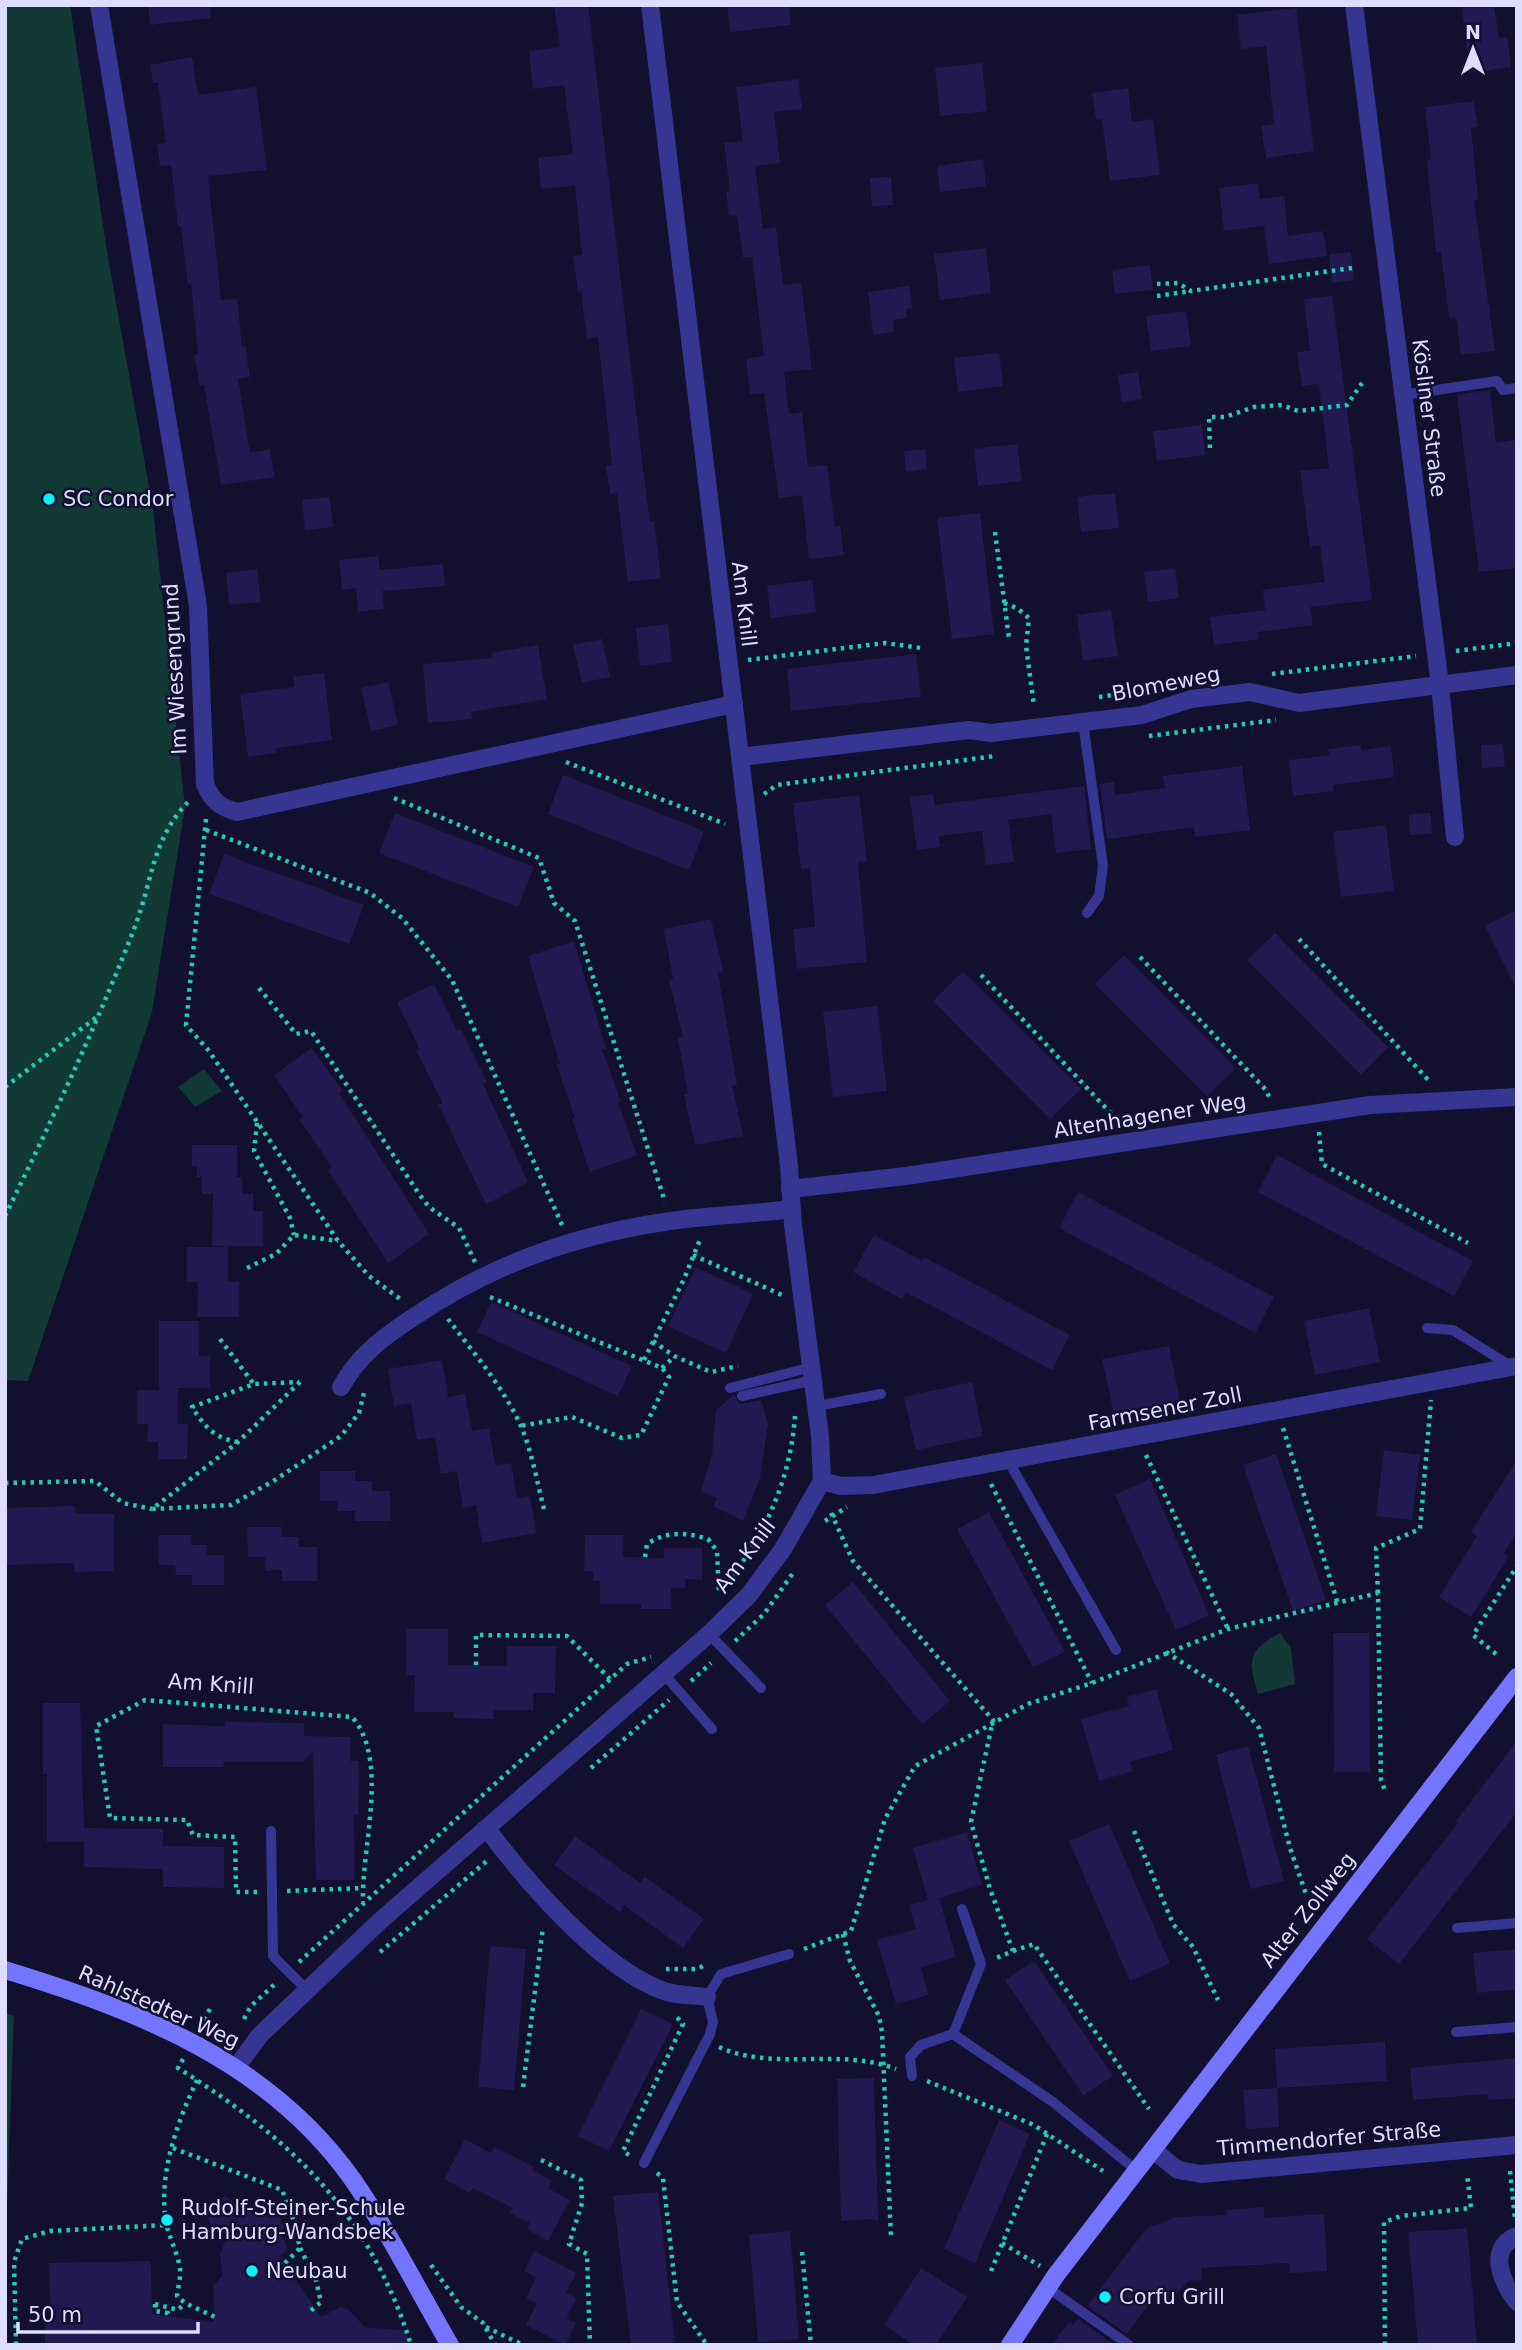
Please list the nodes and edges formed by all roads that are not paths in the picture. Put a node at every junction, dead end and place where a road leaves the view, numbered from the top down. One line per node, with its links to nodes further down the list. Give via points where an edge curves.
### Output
1 (99, 5): 8 (street, Im Wiesengrund, via 198,606 205,784 210,797 237,812)
2 (650, 5): 8 (street, Am Knill)
3 (1354, 5): 5 (street, Kösliner Straße)
4 (1517, 388): 5 (lane, via 1503,390 1497,381)
5 (1403, 395): 7 (street, Kösliner Straße)
6 (1517, 675): 7 (street, Blomeweg)
7 (1440, 685): 9 (street, Blomeweg, via 1299,703 1250,692 1191,699 1142,716); 11 (street, Kösliner Straße)
8 (734, 704): 10 (street, Am Knill)
9 (1083, 722): 10 (street, Blomeweg, via 991,733 969,730); 12 (lane, via 1103,866 1099,896)
10 (740, 757): 14 (street, Am Knill)
11 (1455, 836)
12 (1087, 913)
13 (1517, 1097): 14 (street, Altenhagener Weg, via 1370,1105 906,1176)
14 (790, 1189): 15 (street, Am Knill)
15 (791, 1209): 18 (street, Am Knill); 19 (street, via 666,1221 538,1253 475,1280 402,1325 354,1364)
16 (1427, 1328): 17 (lane, via 1453,1330)
17 (1515, 1366): 24 (street, Farmsener Zoll)
18 (813, 1373): 20 (lane); 22 (lane, via 793,1384); 23 (street, Am Knill)
19 (341, 1387)
20 (730, 1388)
21 (881, 1394): 23 (lane)
22 (742, 1396)
23 (817, 1406): 25 (street, Am Knill)
24 (1009, 1462): 25 (street, Farmsener Zoll, via 873,1485); 27 (lane)
25 (822, 1482): 26 (street, Am Knill, via 783,1549 749,1595)
26 (709, 1634): 28 (street, Am Knill); 30 (lane)
27 (1115, 1650)
28 (664, 1674): 31 (lane); 32 (street, Am Knill)
29 (1517, 1677): 47 (street, Alter Zollweg)
30 (761, 1688)
31 (712, 1729)
32 (487, 1829): 39 (street, Am Knill); 40 (street, via 547,1902 599,1949 665,1992)
33 (271, 1832): 39 (lane, via 273,1956)
34 (962, 1909): 43 (lane, via 981,1964)
35 (1517, 1923): 36 (lane)
36 (1457, 1928)
37 (789, 1954): 40 (lane, via 720,1974)
38 (5, 1970): 44 (street, Rahlstedter Weg, via 80,1993)
39 (306, 1989): 44 (street, Am Knill, via 260,2035)
40 (707, 1997): 48 (lane, via 713,2022 708,2038)
41 (1517, 2027): 42 (lane)
42 (1456, 2032)
43 (953, 2035): 45 (lane, via 921,2045 910,2057); 49 (lane, via 1052,2102)
44 (237, 2066): 53 (street, Rahlstedter Weg, via 308,2127 352,2179)
45 (912, 2076)
46 (1517, 2145): 47 (street, Timmendorfer Straße, via 1201,2174 1178,2170)
47 (1153, 2150): 49 (street, Alter Zollweg)
48 (644, 2163)
49 (1137, 2171): 51 (street, Alter Zollweg)
50 (1517, 2236): 52 (street, via 1504,2244 1499,2254 1501,2274)
51 (1052, 2282): 54 (street, Alter Zollweg); 55 (lane)
52 (1517, 2302)
53 (450, 2345)
54 (1010, 2345)
55 (1129, 2345)

